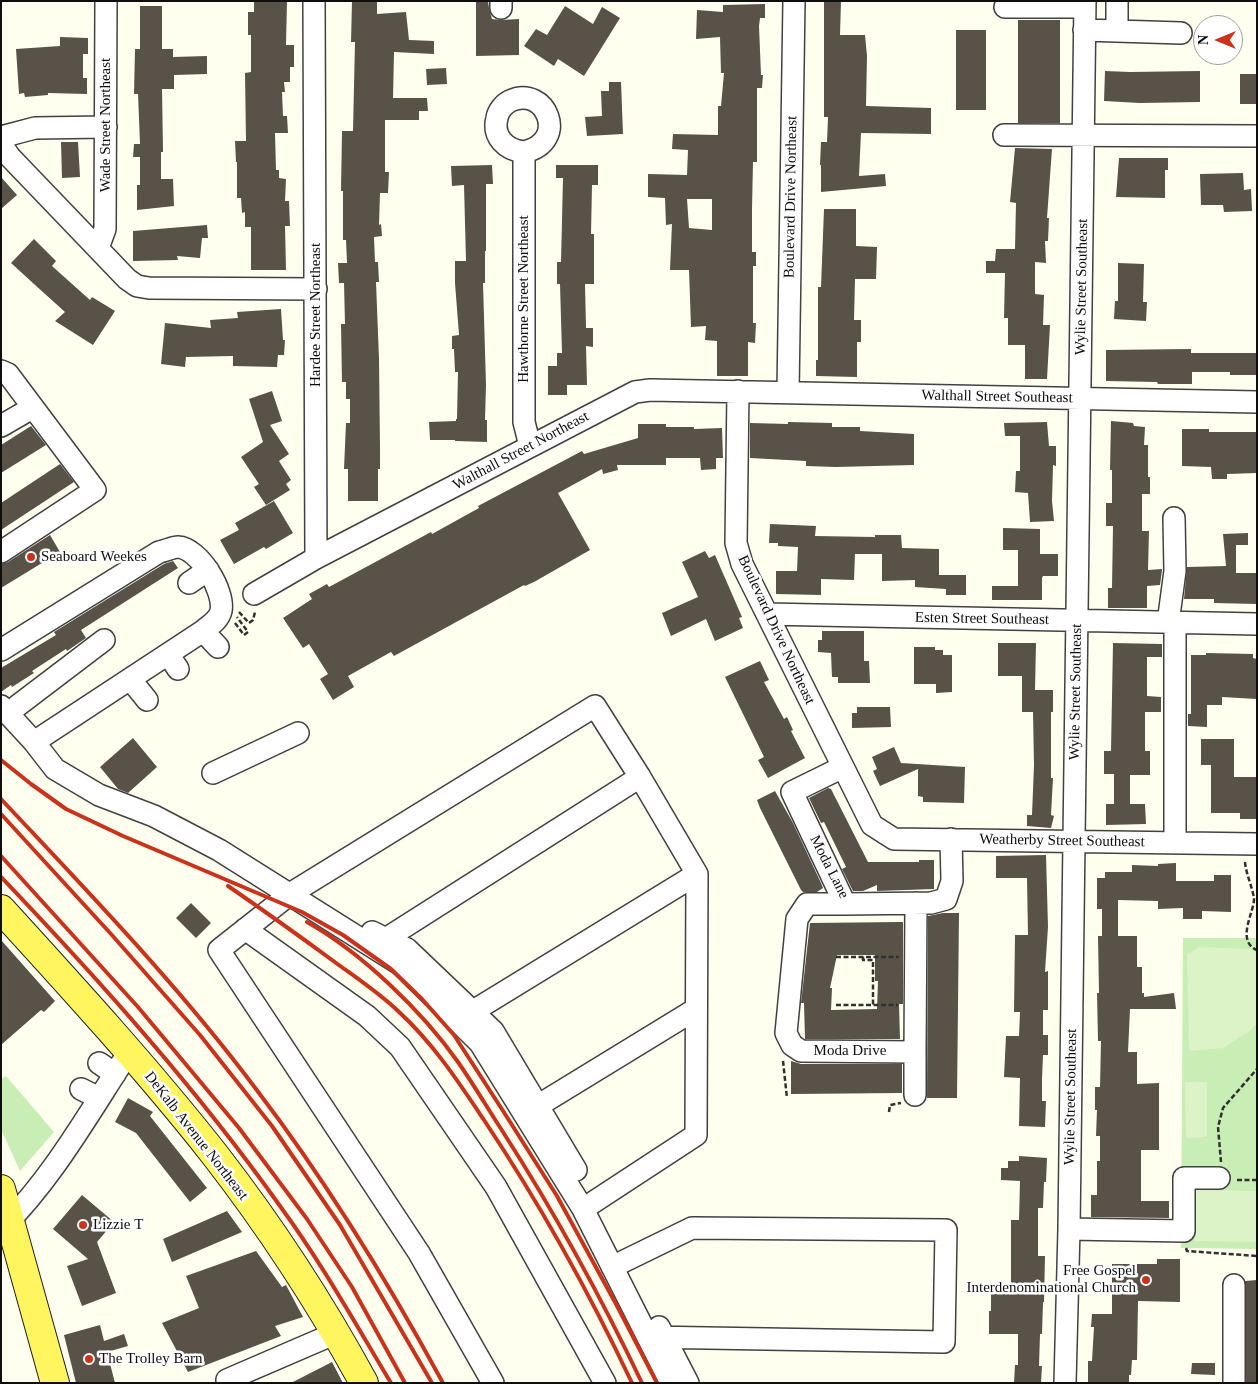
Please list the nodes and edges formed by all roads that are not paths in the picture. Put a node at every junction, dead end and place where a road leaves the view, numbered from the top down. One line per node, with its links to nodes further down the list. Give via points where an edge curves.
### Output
1 (106, 1): 10 (street, Wade Street Northeast)
2 (314, 1): 18 (street, Hardee Street Northeast)
3 (794, 1): 21 (street, Boulevard Drive Northeast)
4 (1117, 1): 8 (street)
5 (1084, 4): 6 (street); 7 (street, Wylie Street Southeast)
6 (1005, 7)
7 (1084, 30): 8 (street); 11 (street, Wylie Street Southeast)
8 (1117, 31): 9 (street)
9 (1181, 33)
10 (106, 127): 14 (street, via 34,128); 17 (street, Wade Street Northeast, via 105,229)
11 (1084, 134): 12 (street); 13 (street); 22 (street, Wylie Street Southeast)
12 (1004, 135)
13 (1257, 136)
14 (1, 137)
15 (1, 144): 17 (street)
16 (524, 152): 26 (street, Hawthorne Street Northeast, via 524,422)
17 (98, 248): 18 (street, via 137,286)
18 (316, 289): 29 (street, Hardee Street Northeast)
19 (1, 371): 24 (street, via 8,374)
20 (738, 391): 21 (street, Walthall Street Southeast); 26 (street, Walthall Street Northeast, via 635,392); 33 (street, Boulevard Drive Northeast, via 736,543 742,564)
21 (788, 392): 22 (street, Walthall Street Southeast)
22 (1080, 398): 23 (street, Walthall Street Southeast); 34 (street, Wylie Street Southeast)
23 (1257, 402)
24 (32, 408): 25 (street); 28 (street, via 95,490)
25 (1, 426)
26 (530, 446): 29 (street, Walthall Street Northeast)
27 (1174, 518): 35 (street)
28 (1, 552)
29 (316, 558): 32 (street)
30 (208, 570): 31 (street); 37 (street, via 222,605 217,619); 40 (street, via 196,554 178,547 159,552)
31 (189, 583)
32 (254, 594)
33 (767, 614): 34 (street, Esten Street Southeast); 46 (street, Boulevard Drive Northeast)
34 (1077, 621): 35 (street, Esten Street Southeast); 51 (street, Wylie Street Southeast)
35 (1171, 623): 36 (street, Esten Street Southeast); 52 (street)
36 (1257, 624)
37 (203, 630): 39 (street); 41 (street, via 173,662)
38 (104, 640): 43 (street)
39 (218, 647)
40 (1, 650)
41 (130, 679): 42 (street); 45 (street)
42 (147, 700)
43 (4, 709): 45 (street)
44 (298, 733): 47 (street)
45 (34, 742): 55 (street, via 55,769 78,784 154,816 219,850)
46 (843, 767): 49 (street, Boulevard Drive Northeast); 57 (street, Moda Lane, via 792,792)
47 (213, 773)
48 (640, 777): 54 (street); 55 (street, via 595,706); 60 (street)
49 (872, 825): 50 (street, Weatherby Street Southeast, via 894,838)
50 (951, 839): 51 (street, Weatherby Street Southeast); 56 (street, Moda Lane, via 952,881 946,899)
51 (1074, 840): 52 (street, Weatherby Street Southeast); 71 (street, Wylie Street Southeast)
52 (1174, 842): 53 (street, Weatherby Street Southeast)
53 (1250, 844)
54 (697, 874): 61 (street); 62 (street)
55 (290, 894): 59 (street); 60 (street)
56 (916, 903): 57 (street, Moda Lane); 64 (street)
57 (845, 904): 64 (street, Moda Drive, via 807,904 797,919 786,1033 792,1045 800,1051)
58 (1, 910): 63 (main road, DeKalb Avenue Northeast)
59 (246, 929): 79 (street, via 220,950 419,1253); 80 (street, via 367,1016 400,1047 496,1187)
60 (380, 943): 62 (street, via 407,949)
61 (696, 1009): 66 (street); 69 (street, via 696,1135)
62 (465, 1016): 66 (street, via 493,1031)
63 (130, 1052): 70 (street, via 107,1069 90,1093 67,1148); 74 (main road, DeKalb Avenue Northeast, via 215,1155 285,1253)
64 (915, 1052): 65 (street)
65 (915, 1095)
66 (531, 1110): 69 (street)
67 (1225, 1174): 71 (street, via 1184,1178 1184,1232)
68 (1, 1189): 70 (main road)
69 (589, 1206): 72 (street)
70 (6, 1224): 77 (main road)
71 (1069, 1229): 83 (street, Wylie Street Southeast)
72 (619, 1264): 75 (street); 75 (street, via 692,1228 946,1230 944,1342)
73 (1234, 1285): 84 (street)
74 (336, 1333): 76 (street); 78 (main road, DeKalb Avenue Northeast)
75 (656, 1337): 81 (street); 82 (street)
76 (227, 1380)
77 (54, 1383)
78 (364, 1383)
79 (493, 1383)
80 (605, 1383)
81 (671, 1383)
82 (688, 1383)
83 (1065, 1383)
84 (1234, 1383)

